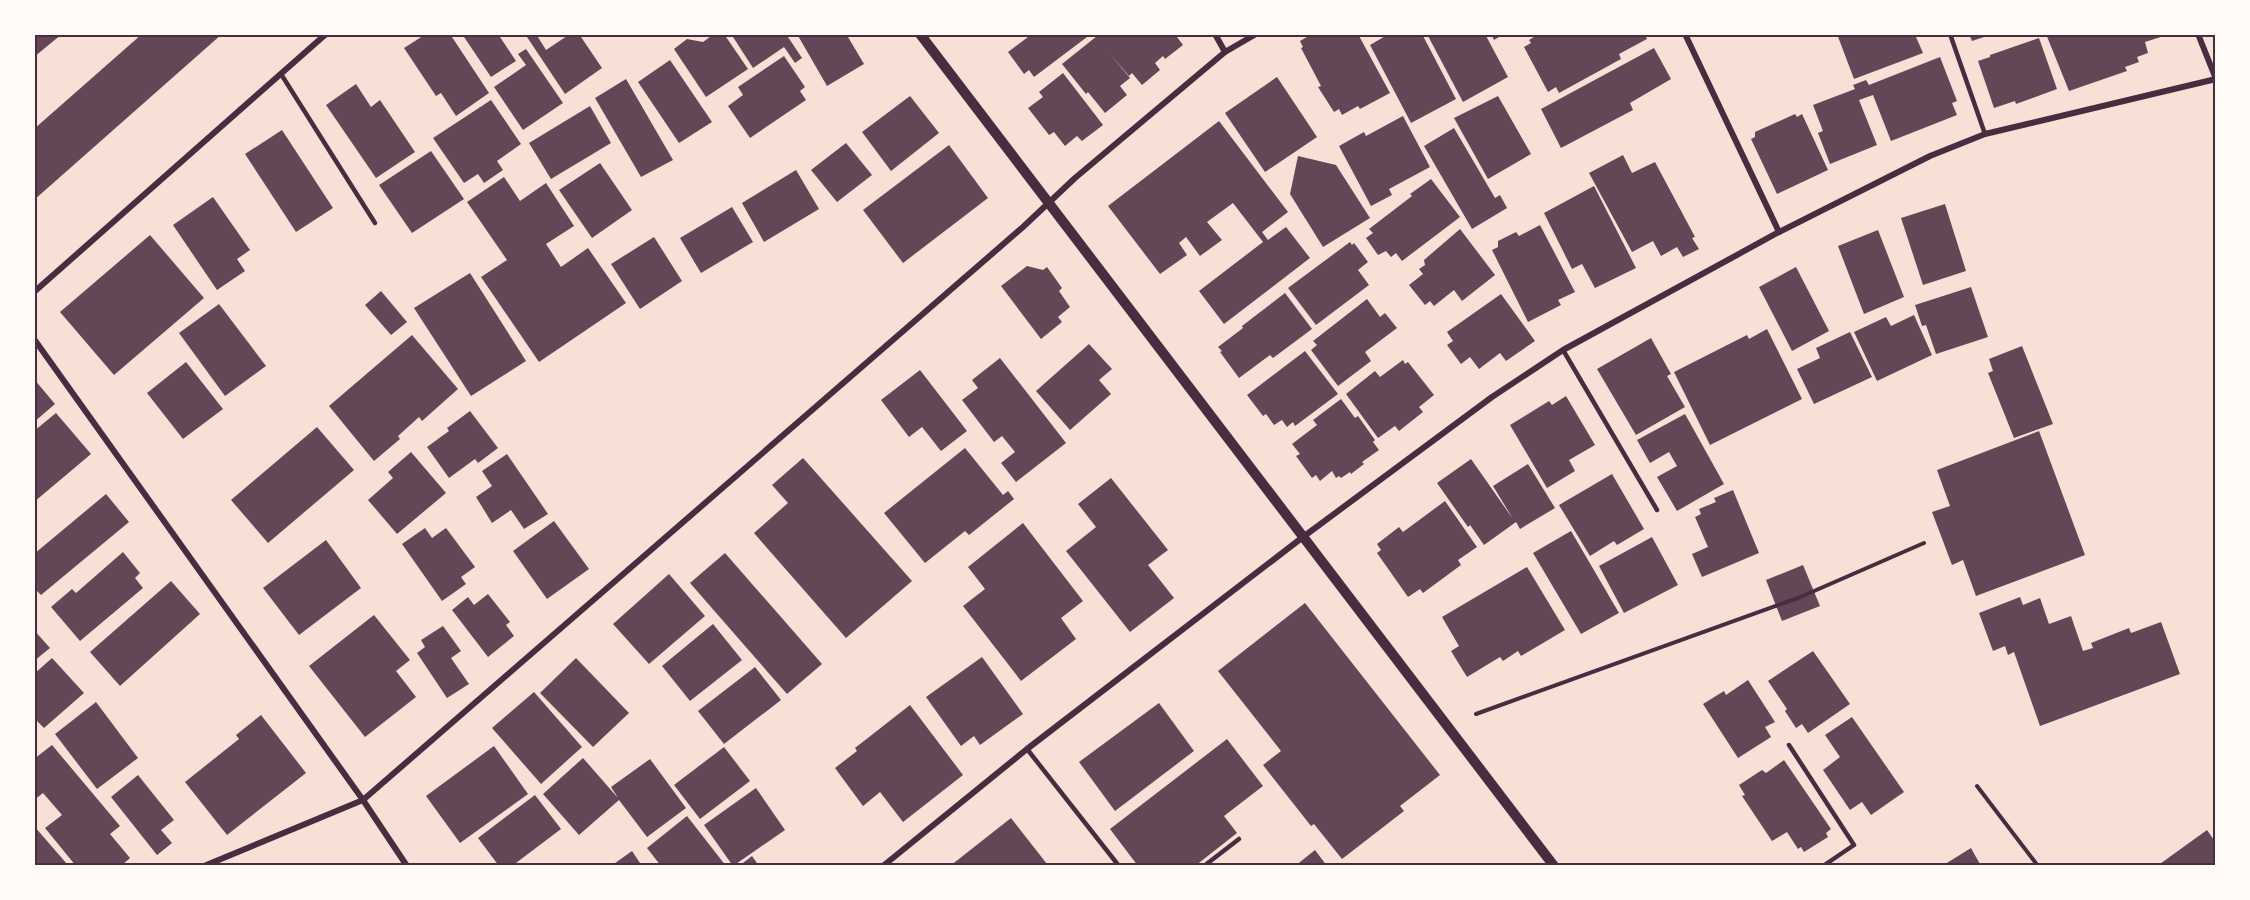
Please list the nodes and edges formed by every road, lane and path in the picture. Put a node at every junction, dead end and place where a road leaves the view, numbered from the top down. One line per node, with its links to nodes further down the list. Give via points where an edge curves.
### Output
1 (326, 34): 9 (street)
2 (920, 34): 12 (street)
3 (1215, 34): 8 (street)
4 (1256, 34): 8 (street)
5 (1685, 34): 14 (street)
6 (1950, 34): 11 (lane)
7 (2198, 34): 10 (street)
8 (1225, 52): 12 (street)
9 (281, 74): 13 (lane); 15 (street)
10 (2216, 79): 11 (street)
11 (1985, 134): 14 (street, via 1930,156)
12 (1048, 204): 19 (street); 25 (street)
13 (375, 223)
14 (1779, 232): 17 (street)
15 (34, 292)
16 (34, 339): 25 (street)
17 (1563, 350): 18 (lane); 19 (street, via 1492,397)
18 (1657, 510)
19 (1303, 537): 23 (street); 32 (street)
20 (1924, 543): 21 (path, via 1798,598)
21 (1475, 714)
22 (1790, 745): 33 (lane, via 1854,845)
23 (1027, 749): 29 (street); 30 (lane)
24 (1977, 786): 34 (path)
25 (363, 800): 27 (street); 28 (street)
26 (1239, 839): 31 (lane)
27 (204, 866)
28 (407, 866)
29 (884, 866)
30 (1119, 866)
31 (1204, 866)
32 (1554, 866)
33 (1823, 866)
34 (2038, 866)

